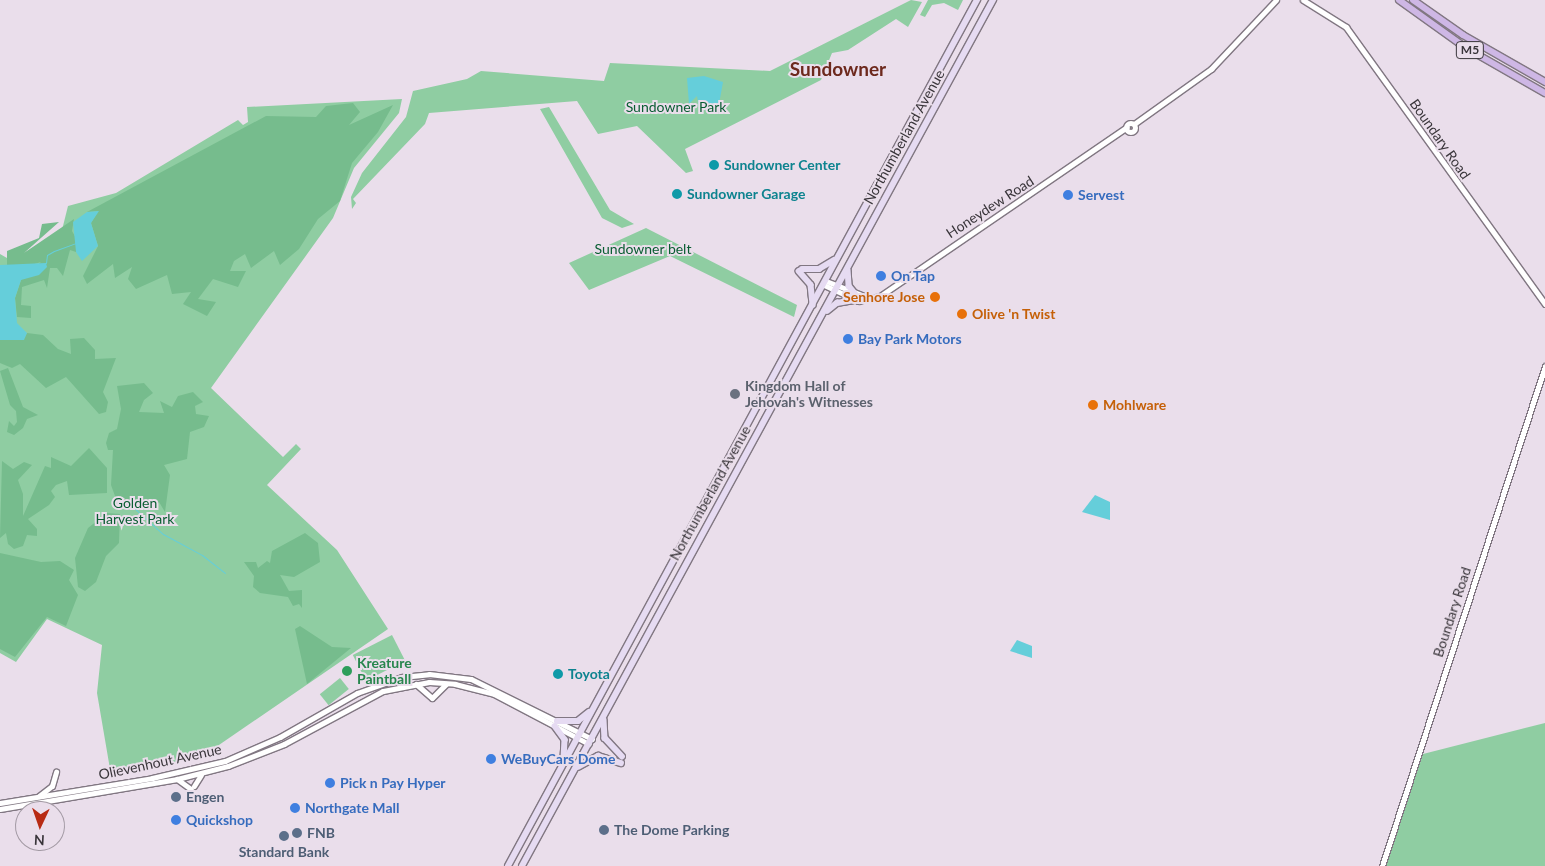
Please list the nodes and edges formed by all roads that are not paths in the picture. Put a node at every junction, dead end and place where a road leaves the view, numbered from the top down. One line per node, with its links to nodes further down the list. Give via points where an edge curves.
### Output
1 (977, 0): 9 (main road, Northumberland Avenue)
2 (993, 0): 10 (main road, Northumberland Avenue)
3 (1303, 0): 14 (street, Boundary Road, via 1346,27)
4 (1399, 0): 8 (main road, M5, via 1466,48)
5 (1413, 0): 7 (main road, M5, via 1463,35)
6 (1274, 1): 13 (street, Honeydew Road, via 1211,69 1135,126 875,298)
7 (1545, 82)
8 (1545, 93)
9 (837, 258): 11 (main road, Northumberland Avenue); 15 (main road, via 822,268 800,270 811,285)
10 (850, 264): 12 (main road, Northumberland Avenue); 13 (main road, via 848,283)
11 (825, 283): 12 (street); 15 (main road, Northumberland Avenue)
12 (836, 288): 13 (street); 16 (main road, Northumberland Avenue)
13 (856, 298): 16 (main road, via 837,303)
14 (1545, 304)
15 (813, 307): 20 (main road, Northumberland Avenue)
16 (821, 318): 21 (main road, Northumberland Avenue)
17 (1545, 366): 35 (street, Boundary Road)
18 (449, 683): 19 (street, Olievenhout Avenue); 19 (street, via 438,688 432,698 423,687); 22 (street, Olievenhout Avenue, via 494,694)
19 (414, 684): 28 (street, Olievenhout Avenue, via 362,700 284,744)
20 (594, 705): 22 (main road, via 578,721); 23 (main road, Northumberland Avenue)
21 (604, 716): 24 (main road, Northumberland Avenue); 26 (main road, via 605,738 622,760 598,756)
22 (556, 723): 23 (street, Olievenhout Avenue); 25 (main road, via 565,740); 30 (street, Olievenhout Avenue, via 471,679 429,674 402,677 357,693 280,737 225,761)
23 (580, 736): 24 (street, Olievenhout Avenue); 25 (main road, Northumberland Avenue)
24 (591, 741): 26 (main road, Northumberland Avenue)
25 (563, 765): 33 (main road, Northumberland Avenue)
26 (576, 769): 34 (main road, Northumberland Avenue)
27 (56, 772): 30 (street, via 52,786)
28 (201, 774): 29 (street, Olievenhout Avenue); 29 (street, via 192,787)
29 (178, 780): 32 (street, Olievenhout Avenue)
30 (38, 797): 31 (street, Olievenhout Avenue)
31 (0, 803)
32 (0, 809)
33 (508, 866)
34 (522, 866)
35 (1382, 866)

